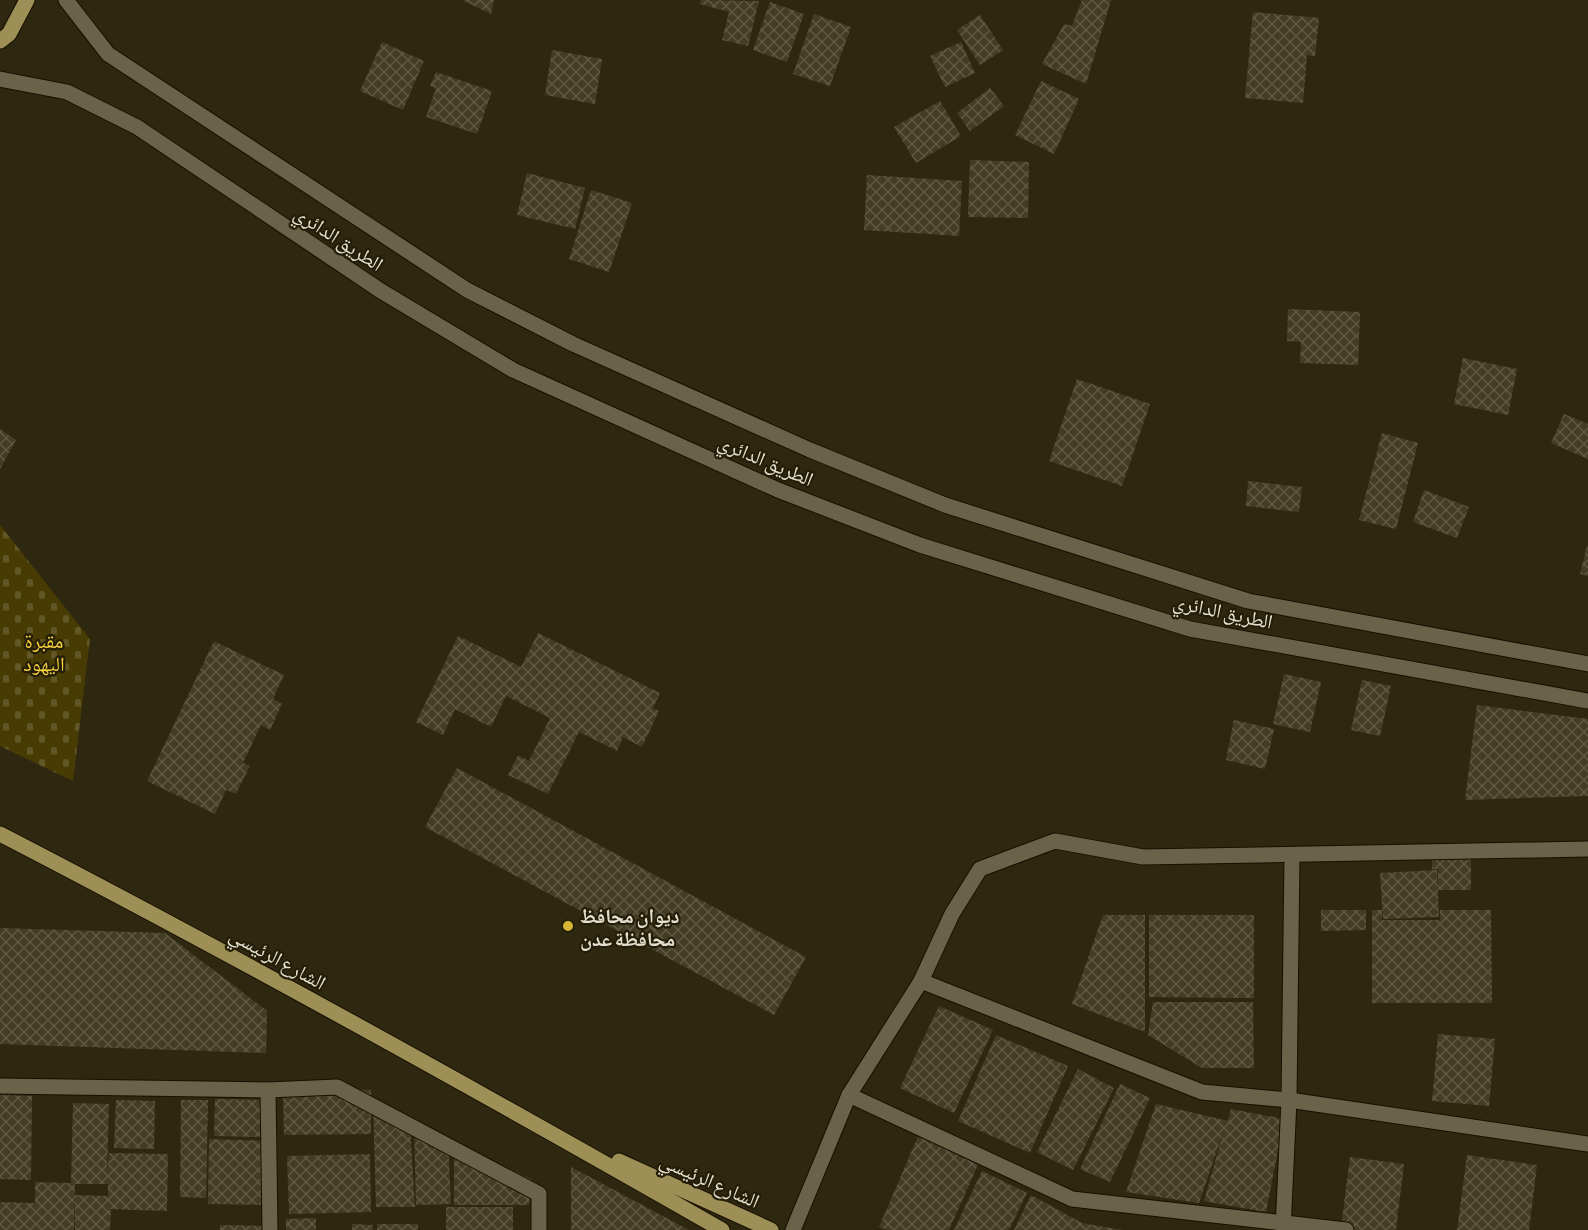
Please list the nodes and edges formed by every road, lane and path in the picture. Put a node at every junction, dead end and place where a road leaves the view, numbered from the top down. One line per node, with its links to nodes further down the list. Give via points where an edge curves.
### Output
1 (27, 0): 3 (main road, via 9,34)
2 (66, 0): 5 (main road, الطريق الدائري, via 108,54 467,290 573,344 810,450 945,506 1248,601)
3 (0, 41)
4 (0, 79): 6 (main road, الطريق الدائري, via 67,92 137,128 381,291 513,370 777,490 920,545 1190,629)
5 (1588, 664)
6 (1588, 701)
7 (0, 834): 15 (main road, الشارع الرئيسي)
8 (1588, 849): 9 (main road)
9 (1292, 855): 10 (main road, via 1143,858 1055,842 980,869 952,914); 14 (main road)
10 (921, 981): 13 (main road); 14 (main road, via 1202,1092)
11 (0, 1086): 12 (main road)
12 (267, 1090): 18 (main road); 19 (main road, via 337,1087 539,1194)
13 (849, 1095): 17 (main road, via 1072,1198); 22 (main road)
14 (1289, 1100): 16 (main road); 17 (main road)
15 (534, 1123): 20 (main road, الشارع الرئيسي); 21 (main road, الشارع الرئيسي)
16 (1588, 1144)
17 (1284, 1226): 23 (main road)
18 (270, 1230)
19 (539, 1230)
20 (722, 1230)
21 (771, 1230)
22 (794, 1230)
23 (1346, 1230)

